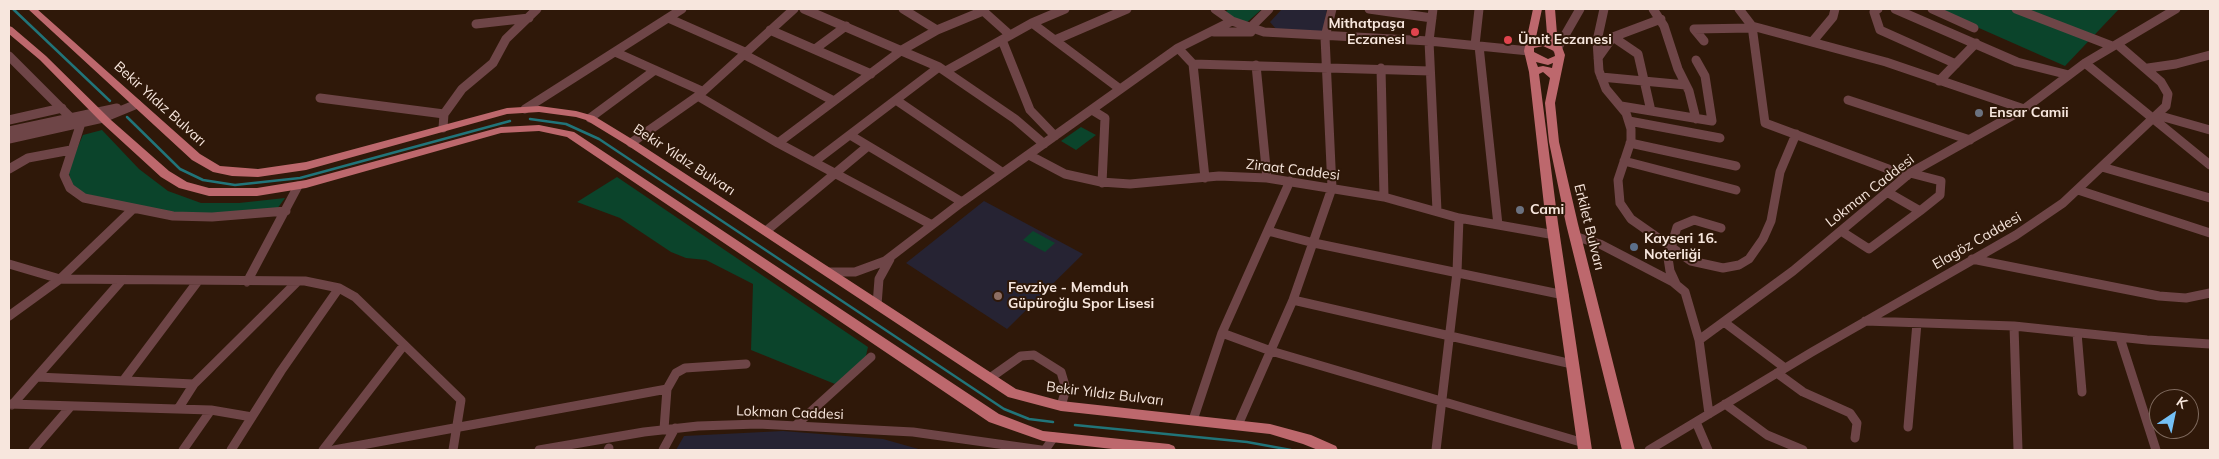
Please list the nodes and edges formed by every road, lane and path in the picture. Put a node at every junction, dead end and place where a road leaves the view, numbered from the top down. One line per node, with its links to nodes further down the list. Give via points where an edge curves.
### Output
1 (32, 9): 90 (main road, Bekir Yıldız Bulvarı)
2 (537, 9): 28 (street)
3 (682, 9): 29 (street)
4 (794, 9): 40 (street)
5 (804, 9): 35 (street)
6 (903, 9): 41 (street)
7 (1065, 9): 33 (street)
8 (1126, 9): 48 (street)
9 (1269, 9): 37 (street)
10 (1332, 9): 45 (street)
11 (1368, 9): 30 (street)
12 (1433, 9): 30 (street)
13 (1479, 9): 53 (street)
14 (1537, 9): 58 (main road)
15 (1580, 9): 61 (street)
16 (1604, 9): 64 (street, via 1597,41)
17 (1653, 9): 31 (street)
18 (1739, 9): 36 (street)
19 (1835, 9): 51 (street, via 1833,17)
20 (1878, 9): 69 (street, via 1874,12 1880,30)
21 (1895, 9): 52 (street)
22 (1932, 9): 38 (street)
23 (2016, 9): 54 (street, Elagöz Caddesi)
24 (2176, 9): 54 (street)
25 (982, 10): 41 (street); 44 (street)
26 (1219, 10): 32 (street)
27 (1551, 11): 61 (main road, Erkilet Bulvarı, via 1552,34)
28 (529, 18): 34 (street); 97 (street, via 506,39 493,63 466,85)
29 (668, 18): 59 (street); 60 (street)
30 (1432, 18): 49 (street)
31 (1661, 19): 46 (street); 83 (street)
32 (1232, 21): 37 (street); 42 (street)
33 (1032, 23): 44 (street); 48 (street)
34 (476, 24)
35 (846, 26): 56 (street); 57 (street)
36 (1752, 27): 50 (street, via 1694,29); 51 (street); 109 (street, via 1765,123)
37 (1250, 28): 43 (street)
38 (1974, 28)
39 (9, 29): 98 (main road)
40 (770, 30): 56 (street); 60 (street)
41 (937, 30): 57 (street)
42 (1211, 32): 43 (street); 55 (street)
43 (1264, 32): 45 (street)
44 (1010, 35): 47 (street)
45 (1325, 37): 49 (street); 70 (street)
46 (1613, 37): 64 (street); 81 (street, via 1638,54)
47 (1002, 40): 73 (street); 111 (street, via 1030,110)
48 (1055, 40): 84 (street)
49 (1429, 41): 53 (street); 75 (street)
50 (1704, 41)
51 (1813, 41): 82 (street)
52 (1976, 44): 69 (street); 78 (street, via 2017,62)
53 (1477, 45): 58 (street); 148 (street)
54 (2114, 45): 66 (street, Lokman Caddesi); 72 (street, Elagöz Caddesi)
55 (1178, 48): 67 (street); 84 (street)
56 (815, 49): 77 (street)
57 (902, 50): 73 (street); 77 (street)
58 (1530, 50): 61 (main road, via 1544,43); 61 (main road, via 1542,61 1552,61); 76 (main road)
59 (616, 52): 74 (street); 93 (street)
60 (744, 53): 85 (street); 89 (street)
61 (1558, 53): 79 (main road, Erkilet Bulvarı)
62 (2210, 55): 72 (street)
63 (9, 56): 92 (street)
64 (1598, 58): 80 (street)
65 (1696, 60): 102 (street, via 1705,76 1712,121)
66 (2085, 63): 78 (street, Lokman Caddesi); 99 (street)
67 (1193, 64): 68 (street); 131 (street)
68 (1256, 64): 70 (street); 132 (street)
69 (1956, 64): 82 (street)
70 (1327, 66): 71 (street); 136 (street)
71 (1381, 68): 75 (street); 140 (street)
72 (2148, 68): 99 (street, Elagöz Caddesi, via 2162,82 2168,94 2166,106)
73 (942, 69): 87 (street); 118 (street, via 1015,119)
74 (655, 70): 85 (street); 101 (street)
75 (1430, 71): 145 (street)
76 (1534, 72): 79 (main road, via 1547,70); 155 (main road)
77 (871, 74): 89 (street)
78 (2069, 75): 94 (street, Lokman Caddesi)
79 (1555, 77): 156 (main road, Erkilet Bulvarı, via 1550,103 1554,142)
80 (1600, 77): 81 (street); 91 (street)
81 (1644, 79): 83 (street); 96 (street)
82 (1939, 82): 94 (street)
83 (1686, 85): 102 (street)
84 (1120, 89): 95 (street)
85 (700, 93): 115 (street); 116 (street)
86 (320, 98): 97 (street)
87 (896, 100): 110 (street); 128 (street)
88 (1848, 100): 114 (street)
89 (834, 101): 116 (street)
90 (137, 104): 98 (street); 106 (main road, Bekir Yıldız Bulvarı, via 200,161 240,173 306,166)
91 (1621, 106): 96 (street); 104 (street)
92 (62, 108): 100 (street); 103 (street)
93 (525, 109): 101 (main road, Bekir Yıldız Bulvarı, via 563,111); 106 (main road, Bekir Yıldız Bulvarı)
94 (2024, 109): 114 (street, Lokman Caddesi)
95 (1092, 110): 111 (street); 134 (street, via 1105,118)
96 (1651, 111): 102 (street)
97 (444, 114): 106 (street)
98 (100, 115): 100 (street); 105 (street); 135 (main road, via 165,174 191,188 229,194)
99 (2155, 117): 107 (street); 124 (street); 126 (street, Elagöz Caddesi)
100 (71, 118): 108 (street)
101 (590, 118): 115 (main road, Bekir Yıldız Bulvarı)
102 (1696, 119)
103 (9, 120)
104 (1629, 121): 112 (street); 117 (street)
105 (81, 123): 113 (street); 120 (street)
106 (443, 128)
107 (2210, 130)
108 (9, 131)
109 (1796, 134): 130 (street); 158 (street, via 1780,172 1771,222 1746,261 1734,267 1713,267 1691,261)
110 (850, 135): 119 (street); 123 (street)
111 (1055, 136): 118 (street)
112 (1720, 138)
113 (9, 139)
114 (1970, 140): 130 (street, Lokman Caddesi)
115 (631, 143): 151 (main road, Bekir Yıldız Bulvarı)
116 (778, 143): 123 (street)
117 (1630, 143): 122 (street); 125 (street)
118 (1044, 144): 121 (street)
119 (868, 146): 129 (street); 142 (street)
120 (71, 150): 127 (street, via 28,158); 143 (street, via 64,175 74,192 90,200)
121 (1029, 155): 128 (street); 134 (street, Ziraat Caddesi, via 1065,174)
122 (1624, 161): 137 (street); 158 (street, via 1617,187 1623,208 1631,219)
123 (814, 162): 129 (street)
124 (2210, 165)
125 (1736, 166)
126 (2102, 167): 138 (street, Elagöz Caddesi); 141 (street)
127 (9, 169)
128 (1002, 173): 142 (street)
129 (835, 174): 149 (street); 151 (street)
130 (1908, 174): 139 (street, Lokman Caddesi); 146 (street, via 1941,181 1940,195)
131 (1205, 178): 132 (street, Ziraat Caddesi); 134 (street, Ziraat Caddesi, via 1130,184)
132 (1267, 178): 133 (street, Ziraat Caddesi)
133 (1290, 181): 136 (street, Ziraat Caddesi); 152 (street)
134 (1102, 182)
135 (298, 186): 144 (street); 214 (main road, via 501,130 530,128 564,132 994,418 1022,430)
136 (1332, 188): 140 (street, Ziraat Caddesi); 157 (street)
137 (1736, 190)
138 (2078, 190): 154 (street); 160 (street, Elagöz Caddesi, via 2034,224)
139 (1887, 192): 146 (street); 153 (street, Lokman Caddesi)
140 (1384, 197): 145 (street, Ziraat Caddesi)
141 (2210, 198)
142 (962, 202): 149 (street)
143 (133, 209): 144 (street, via 192,217); 164 (street)
144 (286, 211): 168 (street)
145 (1437, 211): 147 (street, Ziraat Caddesi)
146 (1920, 211): 153 (street, via 1869,249)
147 (1459, 218): 148 (street, Ziraat Caddesi); 163 (street)
148 (1498, 225): 155 (street, Ziraat Caddesi)
149 (932, 226): 159 (street)
150 (1721, 228): 158 (street, via 1687,221 1674,230)
151 (766, 231): 162 (main road, Bekir Yıldız Bulvarı)
152 (1268, 231): 157 (street); 180 (street)
153 (1840, 231): 177 (street, Lokman Caddesi)
154 (2210, 233)
155 (1555, 235): 172 (main road)
156 (1577, 237): 169 (street, via 1600,244); 229 (main road, Erkilet Bulvarı)
157 (1314, 244): 163 (street); 173 (street)
158 (1670, 246): 169 (street, via 1668,265)
159 (892, 257): 162 (street, via 864,270); 174 (street, via 879,279)
160 (1972, 259): 171 (street, via 2159,296 2186,298); 176 (street, Elagöz Caddesi)
161 (9, 264): 164 (street)
162 (827, 272): 174 (main road, Bekir Yıldız Bulvarı)
163 (1456, 272): 172 (street); 182 (street)
164 (60, 279): 165 (street); 175 (street)
165 (122, 280): 166 (street); 192 (street)
166 (198, 281): 168 (street); 194 (street)
167 (298, 281): 168 (street); 170 (street); 195 (street)
168 (247, 282)
169 (1677, 285): 184 (street, via 1688,296)
170 (339, 288): 185 (street, via 355,297); 206 (street, via 280,371)
171 (2210, 294)
172 (1564, 295): 190 (main road)
173 (1293, 300): 182 (street); 187 (street)
174 (877, 305): 193 (main road, Bekir Yıldız Bulvarı)
175 (9, 316)
176 (1865, 321): 178 (street); 191 (street, Elagöz Caddesi)
177 (1724, 322): 184 (street, Lokman Caddesi); 191 (street)
178 (1917, 323): 179 (street); 211 (street)
179 (2014, 326): 181 (street); 233 (street)
180 (1222, 333): 187 (street); 207 (street)
181 (2077, 333): 183 (street); 197 (street)
182 (1449, 336): 190 (street); 198 (street)
183 (2120, 338): 186 (street); 234 (street)
184 (1700, 340): 205 (street)
185 (404, 344): 212 (street, via 461,400); 220 (street)
186 (2210, 344)
187 (1271, 351): 198 (street); 210 (street)
188 (872, 357): 209 (street)
189 (746, 364): 196 (street, via 685,368 672,376)
190 (1572, 364): 216 (main road)
191 (1781, 371): 199 (street, Elagöz Caddesi); 215 (street, via 1803,392 1850,413 1857,423)
192 (37, 377): 194 (street); 200 (street)
193 (990, 378): 202 (main road, Bekir Yıldız Bulvarı, via 1012,393); 202 (street, via 1021,356 1034,355 1061,372 1066,389)
194 (123, 381): 195 (street)
195 (194, 384): 203 (street)
196 (667, 389): 212 (street, via 572,404); 213 (street)
197 (2082, 392)
198 (1442, 402): 216 (street); 228 (street)
199 (1725, 404): 205 (street, Elagöz Caddesi); 232 (street, via 1767,435)
200 (11, 405): 201 (street)
201 (70, 406): 203 (street); 217 (street)
202 (1061, 406): 207 (main road, Bekir Yıldız Bulvarı)
203 (178, 409): 204 (street)
204 (211, 410): 206 (street); 218 (street)
205 (1709, 414): 208 (street, Elagöz Caddesi)
206 (252, 417): 219 (street)
207 (1193, 420): 210 (main road, Bekir Yıldız Bulvarı)
208 (1696, 422): 230 (street, Elagöz Caddesi); 231 (street)
209 (796, 425): 213 (street, Lokman Caddesi, via 728,424); 225 (street, Lokman Caddesi, via 912,432)
210 (1238, 425): 227 (main road, Bekir Yıldız Bulvarı, via 1282,431)
211 (1908, 428)
212 (456, 429): 221 (street); 222 (street)
213 (669, 429): 223 (street, Lokman Caddesi); 224 (street)
214 (1054, 438): 225 (street); 226 (main road)
215 (1855, 438)
216 (1585, 447)
217 (33, 450)
218 (183, 450)
219 (231, 450)
220 (323, 450)
221 (334, 450)
222 (453, 450)
223 (542, 450)
224 (663, 450)
225 (1043, 450)
226 (1169, 450)
227 (1331, 450)
228 (1437, 450)
229 (1630, 450)
230 (1649, 450)
231 (1708, 450)
232 (1803, 450)
233 (2018, 450)
234 (2156, 450)

